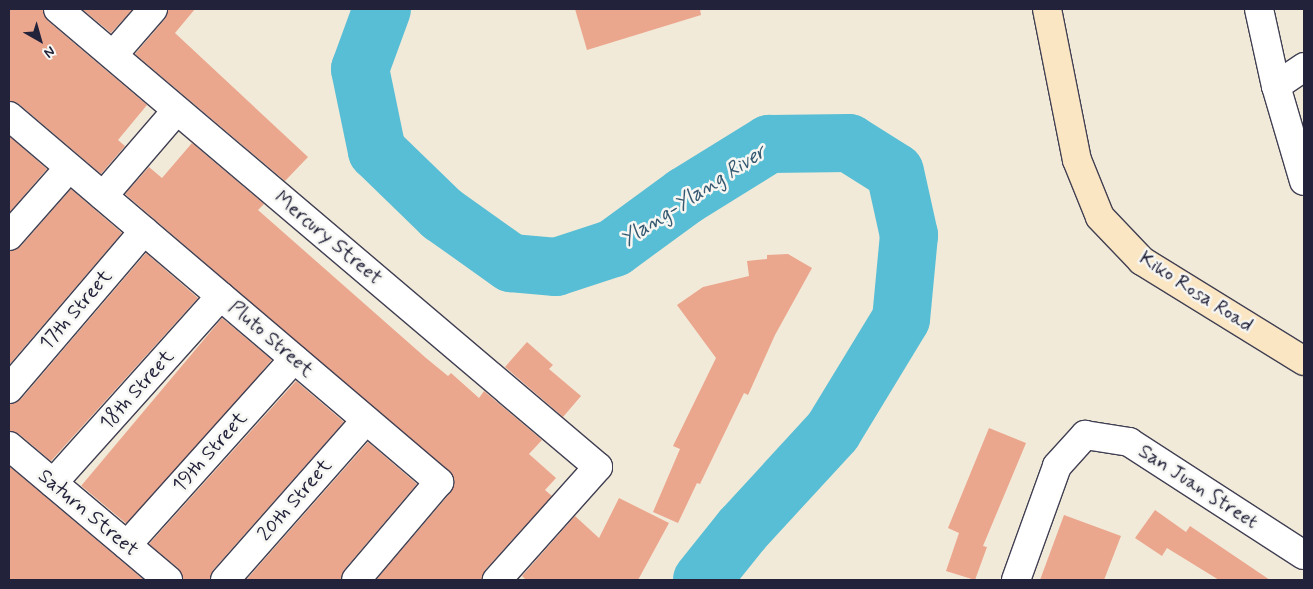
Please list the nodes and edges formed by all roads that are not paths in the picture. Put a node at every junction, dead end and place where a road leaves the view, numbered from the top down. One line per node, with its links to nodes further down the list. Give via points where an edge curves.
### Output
1 (58, 9): 5 (street, Mercury Street)
2 (153, 9): 5 (street)
3 (1048, 9): 17 (street, Kiko Rosa Road, via 1077,160 1100,217 1142,261)
4 (1259, 9): 7 (street)
5 (113, 55): 8 (street, Mercury Street)
6 (1304, 68): 7 (street)
7 (1276, 86): 11 (street)
8 (177, 110): 12 (street); 27 (street, Mercury Street, via 598,467)
9 (9, 116): 10 (street, Pluto Street)
10 (69, 168): 12 (street, Pluto Street); 14 (street)
11 (1304, 181)
12 (103, 196): 13 (street, Pluto Street)
13 (144, 231): 15 (street, Pluto Street); 18 (street, 17th Street)
14 (9, 236)
15 (221, 296): 16 (street, Pluto Street); 21 (street, 18th Street)
16 (294, 359): 19 (street, Pluto Street); 22 (street, 19th Street)
17 (1304, 361)
18 (9, 389)
19 (366, 420): 25 (street, 20th Street); 26 (street, Pluto Street, via 439,482)
20 (9, 446): 21 (street, Saturn Street)
21 (53, 483): 22 (street, Saturn Street)
22 (127, 545): 24 (street, Saturn Street)
23 (1304, 555): 28 (street, San Juan Street, via 1129,442 1085,435 1057,466)
24 (168, 580)
25 (225, 580)
26 (356, 580)
27 (497, 580)
28 (1016, 580)

